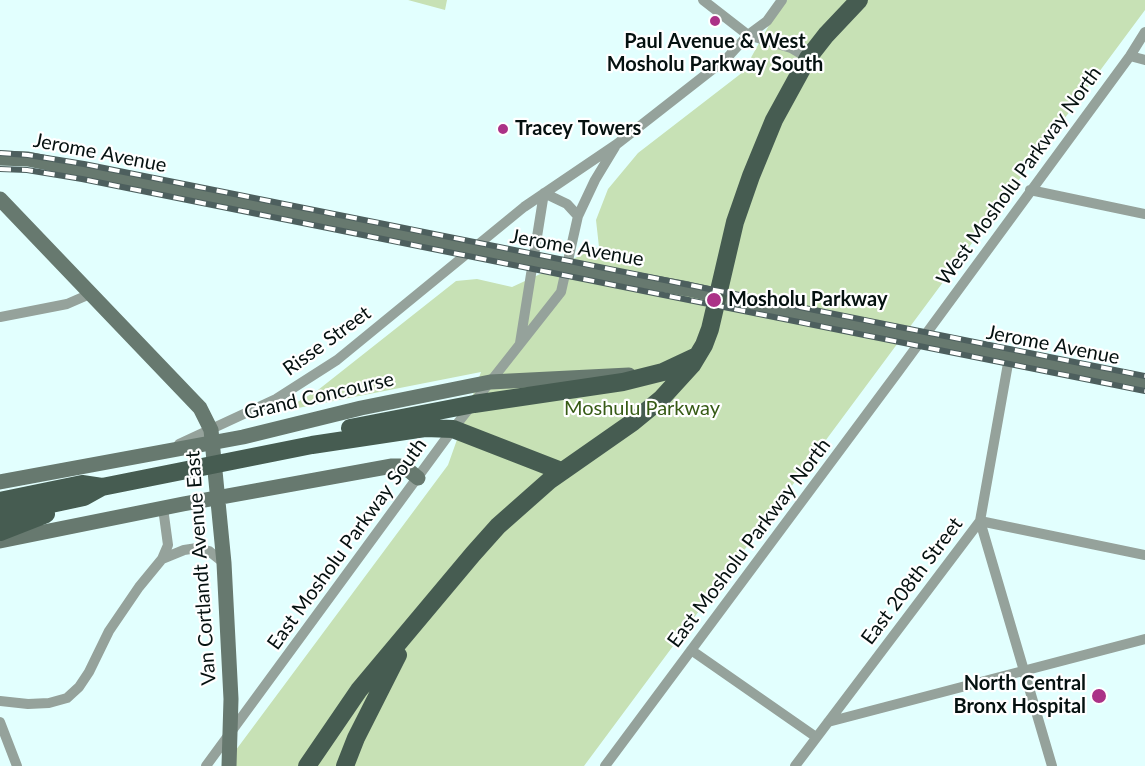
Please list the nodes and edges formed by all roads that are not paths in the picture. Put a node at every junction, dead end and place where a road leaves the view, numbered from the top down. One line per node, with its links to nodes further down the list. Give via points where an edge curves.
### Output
1 (703, 0): 5 (street)
2 (782, 0): 5 (street, Risse Street, via 767,21)
3 (859, 0): 7 (main road)
4 (1145, 32): 6 (street, West Mosholu Parkway North)
5 (748, 35): 7 (street, via 791,48); 9 (street, Risse Street, via 727,58)
6 (1130, 56): 8 (street); 11 (street, West Mosholu Parkway North)
7 (808, 58): 23 (main road, via 783,101 751,176 733,230 710,329)
8 (1145, 60)
9 (617, 144): 12 (street, Risse Street); 15 (street, East Mosholu Parkway South)
10 (0, 158): 16 (street, Jerome Avenue, via 28,159)
11 (1030, 190): 14 (street); 21 (street, West Mosholu Parkway North)
12 (544, 194): 15 (street, via 567,204); 16 (street, Risse Street); 17 (street)
13 (0, 199): 19 (street, Van Cortlandt Avenue East)
14 (1145, 214)
15 (578, 216): 18 (street, East Mosholu Parkway South)
16 (473, 250): 17 (street, Jerome Avenue); 30 (street, Risse Street, via 337,360)
17 (532, 262): 18 (street, Jerome Avenue); 22 (street)
18 (567, 268): 21 (street, Jerome Avenue, via 753,302); 22 (street, East Mosholu Parkway South, via 561,292)
19 (90, 294): 20 (street, via 67,304); 30 (street, Van Cortlandt Avenue East, via 200,408)
20 (0, 317)
21 (920, 340): 24 (street, Jerome Avenue); 50 (street, East Mosholu Parkway North)
22 (520, 347): 26 (street, East Mosholu Parkway South)
23 (699, 355): 25 (main road, Grand Concourse); 33 (main road, via 662,399)
24 (1009, 358): 27 (street, Jerome Avenue); 42 (street, East 208th Street)
25 (650, 376): 26 (street, Grand Concourse, via 623,374); 28 (main road, Grand Concourse)
26 (490, 382): 28 (street, East Mosholu Parkway South); 30 (street, Grand Concourse, via 266,432)
27 (1145, 384)
28 (474, 404): 29 (street, East Mosholu Parkway South); 31 (main road, Grand Concourse, via 345,429)
29 (453, 429): 31 (main road, Grand Concourse, via 426,428); 33 (main road, Grand Concourse); 34 (street, East Mosholu Parkway South)
30 (212, 436): 32 (street, Van Cortlandt Avenue East); 35 (street, Grand Concourse, via 157,453)
31 (312, 445): 32 (main road, Grand Concourse)
32 (215, 465): 36 (main road, Grand Concourse); 38 (street, Van Cortlandt Avenue East)
33 (561, 471): 48 (main road, via 498,526)
34 (418, 478): 38 (street, via 407,469 392,466); 55 (street, East Mosholu Parkway South)
35 (0, 482)
36 (102, 487): 37 (main road, Grand Concourse); 39 (main road, Grand Concourse, via 82,484)
37 (84, 497): 41 (main road, Grand Concourse); 43 (main road)
38 (219, 499): 40 (street); 47 (street, Van Cortlandt Avenue East)
39 (0, 501)
40 (163, 508): 44 (street); 46 (street, via 168,545)
41 (0, 515)
42 (980, 522): 45 (street); 51 (street); 54 (street, East 208th Street)
43 (0, 531)
44 (0, 541)
45 (1145, 555)
46 (162, 559): 47 (street, via 197,548 209,550); 52 (street, via 115,621 79,687 67,698 28,704)
47 (224, 563): 55 (street, Van Cortlandt Avenue East)
48 (409, 632): 60 (main road, via 359,690); 61 (main road)
49 (1145, 639): 51 (street)
50 (691, 650): 56 (street); 62 (street, East Mosholu Parkway North)
51 (1025, 671): 54 (street); 64 (street)
52 (0, 701)
53 (0, 722): 57 (street)
54 (828, 722): 56 (street, East 208th Street)
55 (230, 733): 58 (street, East Mosholu Parkway South); 59 (street, Van Cortlandt Avenue East)
56 (816, 737): 63 (street, East 208th Street)
57 (17, 766)
58 (206, 766)
59 (229, 766)
60 (307, 766)
61 (345, 766)
62 (605, 766)
63 (795, 766)
64 (1052, 766)

